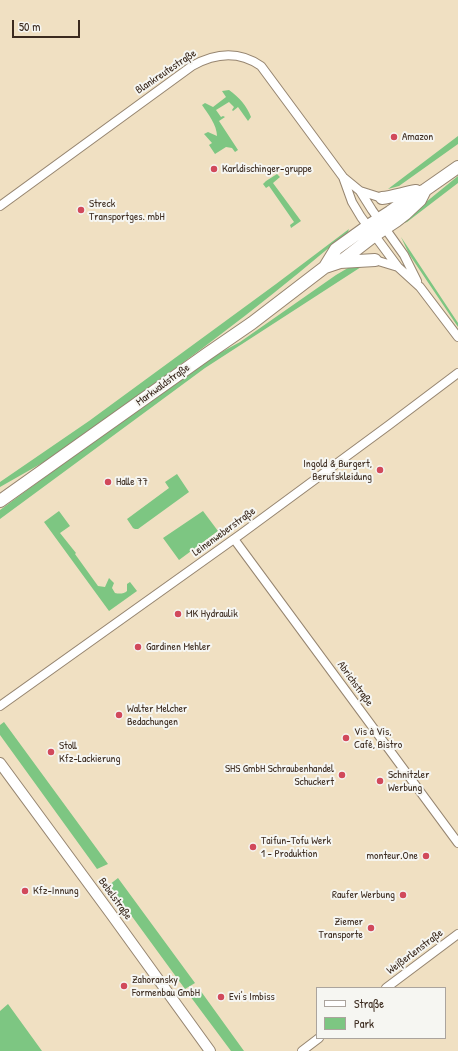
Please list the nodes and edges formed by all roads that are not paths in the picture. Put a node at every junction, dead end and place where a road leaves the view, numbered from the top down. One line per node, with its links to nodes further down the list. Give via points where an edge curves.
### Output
1 (458, 167): 3 (main road, Markwaldstraße)
2 (343, 177): 4 (street, Blankreutestraße); 6 (street, Blankreutestraße, via 261,66 240,56 217,56 202,60 186,70); 7 (street, Blankreutestraße, via 352,202 361,217)
3 (425, 190): 5 (main road); 7 (main road, Markwaldstraße, via 420,200 405,214)
4 (360, 191): 5 (street, Blankreutestraße); 7 (street, Blankreutestraße, via 372,210)
5 (382, 198)
6 (0, 206)
7 (377, 227): 9 (main road, Markwaldstraße); 10 (main road, Markwaldstraße, via 336,249); 11 (street); 12 (street, via 404,255)
8 (375, 260): 9 (main road); 11 (street)
9 (340, 262): 10 (main road, Markwaldstraße)
10 (325, 267): 15 (main road, Markwaldstraße, via 252,324)
11 (398, 267): 12 (street)
12 (420, 287): 13 (street)
13 (458, 337)
14 (458, 373): 16 (street, Leinenweberstraße)
15 (0, 501)
16 (234, 539): 17 (street, Leinenweberstraße); 19 (street, Abrichstraße)
17 (0, 706)
18 (0, 763): 23 (street, Bebelstraße)
19 (458, 843)
20 (458, 934): 21 (street, Weißerlenstraße)
21 (387, 987)
22 (318, 1039): 24 (street)
23 (210, 1051)
24 (302, 1051)

